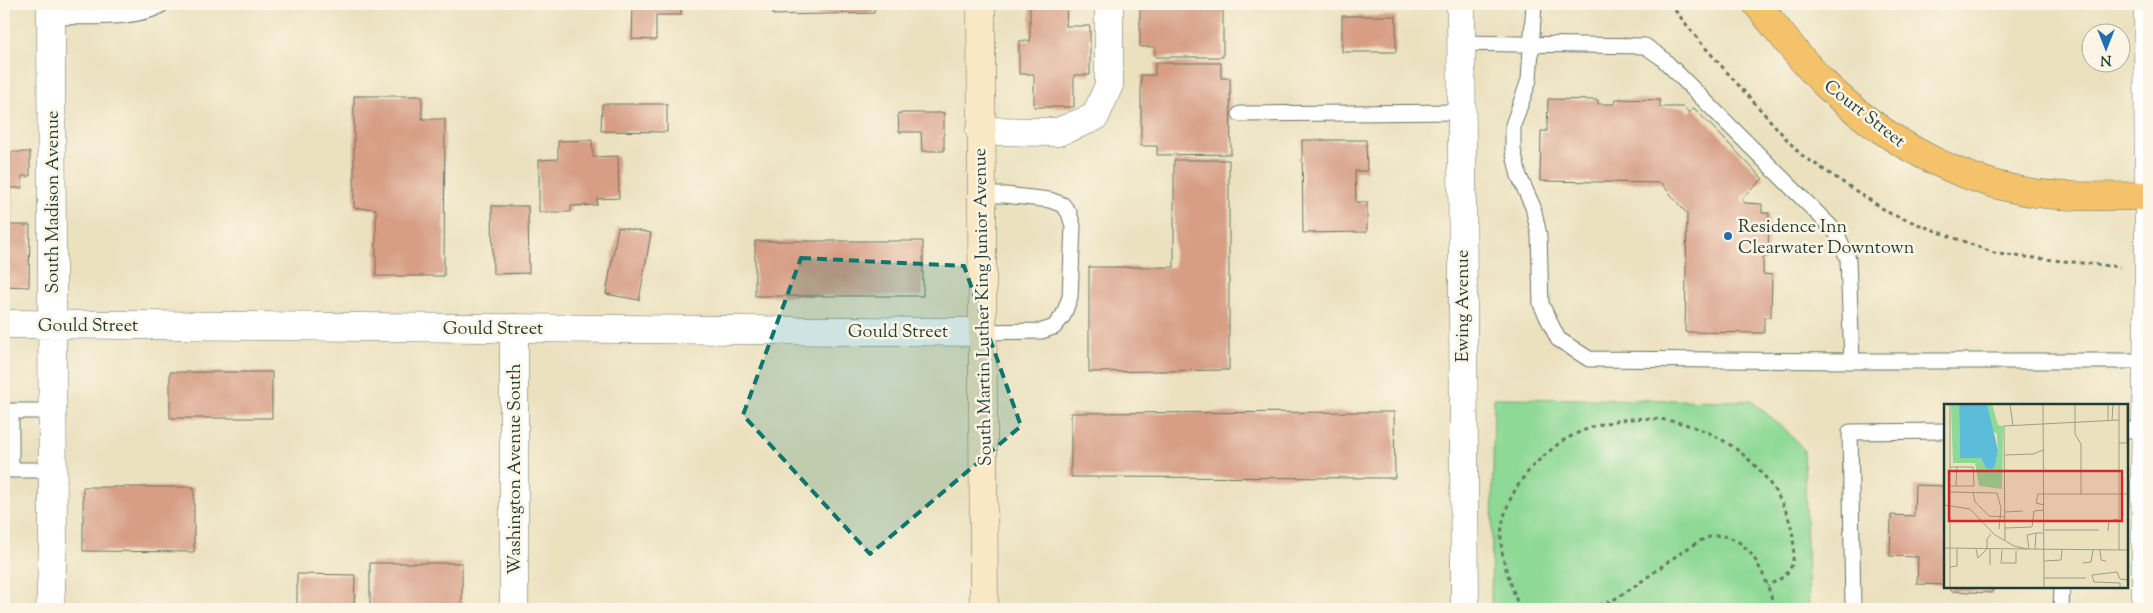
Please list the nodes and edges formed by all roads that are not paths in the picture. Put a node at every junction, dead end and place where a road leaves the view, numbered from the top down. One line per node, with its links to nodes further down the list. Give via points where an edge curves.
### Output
1 (162, 4): 8 (lane, via 156,9 130,14)
2 (981, 4): 13 (street, South Martin Luther King Junior Avenue)
3 (1108, 4): 13 (street, via 1108,85 1095,117 1058,132)
4 (1461, 4): 9 (street, Ewing Avenue)
5 (1534, 4): 10 (lane)
6 (1757, 4): 15 (main road, Court Street, via 1826,84 1900,143 1934,160 1970,176 2036,192)
7 (2148, 4): 15 (street)
8 (51, 10): 19 (street, South Madison Avenue)
9 (1460, 43): 10 (lane); 11 (street, Ewing Avenue)
10 (1532, 45): 22 (lane, via 1645,46 1661,57 1836,232 1848,259); 22 (lane, via 1529,80 1513,125 1513,150 1539,234 1540,304 1558,339 1589,359)
11 (1461, 112): 12 (lane); 33 (street, Ewing Avenue)
12 (1240, 114)
13 (980, 131): 14 (street, South Martin Luther King Junior Avenue)
14 (981, 195): 21 (street, South Martin Luther King Junior Avenue); 21 (lane, via 1050,200 1063,205 1073,226 1070,297 1063,316 1054,327 1042,331)
15 (2149, 196): 16 (street)
16 (2149, 268): 17 (street)
17 (2149, 308): 23 (street)
18 (4, 324): 19 (street, Gould Street)
19 (53, 325): 20 (street, Gould Street); 24 (street, South Madison Avenue)
20 (514, 328): 21 (street, Gould Street); 31 (street, Washington Avenue South)
21 (983, 332): 32 (street, South Martin Luther King Junior Avenue)
22 (1852, 361): 23 (lane)
23 (2147, 361): 25 (street)
24 (53, 411): 28 (street, South Madison Avenue); 28 (lane, via 11,411 11,470)
25 (2136, 430): 27 (street)
26 (1944, 431): 34 (lane, via 1850,432)
27 (2147, 469): 36 (street)
28 (53, 470): 30 (street, South Madison Avenue)
29 (2062, 588): 35 (lane)
30 (50, 609)
31 (514, 609)
32 (984, 609)
33 (1465, 609)
34 (1853, 609)
35 (2061, 609)
36 (2146, 609)

